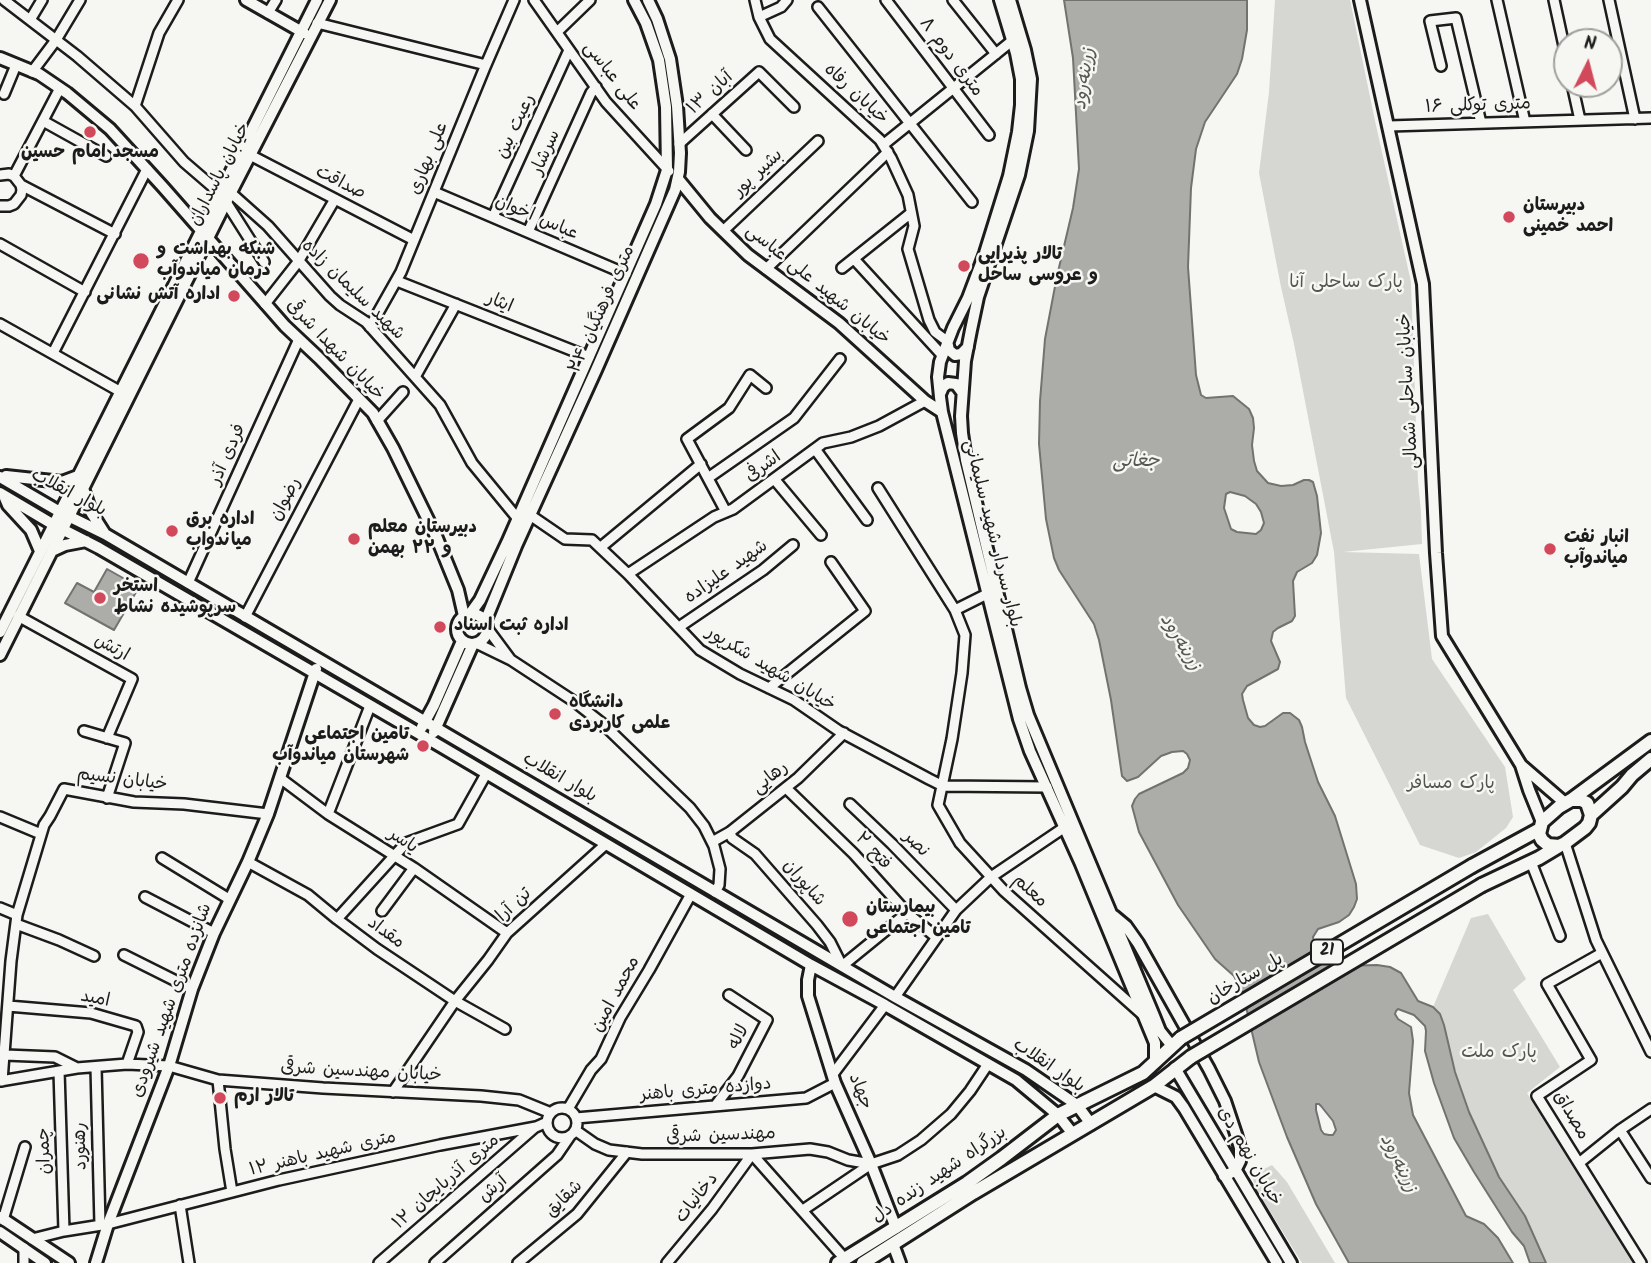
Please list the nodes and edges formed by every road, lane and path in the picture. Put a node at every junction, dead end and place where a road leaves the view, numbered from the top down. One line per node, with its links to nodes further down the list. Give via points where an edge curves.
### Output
1 (4, 0): 27 (street, شهید سلیمان زاده)
2 (42, 0): 27 (street)
3 (80, 0): 32 (street)
4 (178, 0): 46 (street, via 159,33)
5 (247, 0): 25 (main road)
6 (276, 0): 25 (street)
7 (317, 0): 31 (main road, خیابان پاسداران)
8 (330, 0): 28 (main road, خیابان پاسداران)
9 (514, 0): 38 (street, علی بهاری)
10 (534, 0): 30 (street, علی عباسی)
11 (590, 0): 30 (street)
12 (634, 0): 65 (main road, ۲۴ متری فرهنگیان, via 659,60 666,107)
13 (648, 0): 59 (main road, ۲۴ متری فرهنگیان, via 670,59)
14 (755, 0): 26 (street, خیابان رفاه)
15 (788, 0): 26 (street)
16 (886, 0): 43 (street, ۸ متری دوم)
17 (953, 0): 35 (street)
18 (1000, 0): 33 (main road, بلوار سردار شهید سلیمانی)
19 (1010, 0): 97 (main road, بلوار سردار شهید سلیمانی, via 1031,79 1028,131 1019,175 978,297)
20 (1360, 0): 56 (main road, خیابان ساحلی شمالی)
21 (1497, 0): 53 (street)
22 (1554, 0): 29 (street)
23 (1609, 0): 50 (street)
24 (818, 7): 54 (street)
25 (268, 13): 31 (main road)
26 (759, 17): 60 (street, خیابان رفاه, via 770,38)
27 (30, 20): 32 (street, شهید سلیمان زاده)
28 (317, 23): 31 (main road, خیابان پاسداران); 38 (street)
29 (1560, 28)
30 (557, 32): 34 (street, علی عباسی)
31 (306, 34): 62 (main road, خیابان پاسداران); 71 (main road)
32 (56, 40): 40 (street); 46 (street, شهید سلیمان زاده)
33 (1013, 40): 35 (street); 96 (main road, بلوار سردار شهید سلیمانی, via 1021,105 1009,176 985,253)
34 (569, 50): 41 (street, علی عباسی); 76 (street, رعیت بین)
35 (996, 54): 43 (street)
36 (0, 58): 37 (main road, خیابان شهدا شرقی)
37 (16, 65): 40 (main road, خیابان شهدا شرقی); 44 (street)
38 (486, 65): 70 (street, علی بهاری)
39 (1441, 66): 55 (street, via 1430,21 1456,18)
40 (32, 72): 42 (main road, خیابان شهدا شرقی)
41 (596, 87): 65 (street, علی عباسی); 78 (street, سرشار)
42 (60, 88): 52 (street); 64 (main road, خیابان شهدا شرقی, via 110,129)
43 (952, 89): 54 (street); 57 (street, ۸ متری دوم)
44 (4, 94)
45 (1575, 98): 51 (street)
46 (135, 106): 71 (street, شهید سلیمان زاده, via 184,162)
47 (794, 107): 48 (street, ۱۳ آبان, via 759,72)
48 (712, 114): 59 (street, ۱۳ آبان); 61 (street)
49 (1651, 118): 50 (street, ۱۶ متری توکلی)
50 (1635, 119): 51 (street, ۱۶ متری توکلی)
51 (1580, 120): 53 (street, ۱۶ متری توکلی)
52 (43, 121): 63 (street); 67 (street)
53 (1525, 122): 55 (street, ۱۶ متری توکلی)
54 (909, 123): 60 (street); 73 (street)
55 (1481, 123): 56 (street, ۱۶ متری توکلی)
56 (1389, 126): 161 (main road, خیابان ساحلی شمالی, via 1423,284 1442,636)
57 (989, 135)
58 (818, 141): 77 (street, بشیر پور)
59 (679, 144): 68 (main road, ۲۴ متری فرهنگیان)
60 (885, 148): 75 (street, خیابان رفاه, via 908,195); 87 (street)
61 (746, 150)
62 (250, 155): 71 (main road, خیابان پاسداران); 72 (street, صداقت)
63 (106, 156)
64 (147, 169): 79 (street); 80 (main road, خیابان شهدا شرقی)
65 (667, 170): 68 (street, علی عباسی); 88 (main road, ۲۴ متری فرهنگیان)
66 (1, 174): 67 (street)
67 (14, 176): 69 (street)
68 (678, 179): 77 (main road, خیابان شهید علی عباسی); 88 (main road, ۲۴ متری فرهنگیان)
69 (21, 185): 74 (street, via 19,200); 79 (street)
70 (434, 192): 76 (street, عباس اخوان); 81 (street, علی بهاری)
71 (225, 196): 80 (main road); 84 (street); 85 (street, شهید سلیمان زاده, via 268,226)
72 (335, 200): 81 (street, صداقت); 85 (street)
73 (972, 202)
74 (0, 206)
75 (911, 213): 83 (street); 96 (street, خیابان رفاه, via 914,226 908,249 929,320)
76 (493, 217): 78 (street, عباس اخوان)
77 (723, 231): 87 (main road, خیابان شهید علی عباسی)
78 (528, 232): 88 (street, عباس اخوان)
79 (115, 233): 90 (street)
80 (204, 235): 91 (main road, خیابان شهدا شرقی); 104 (main road, خیابان پاسداران); 118 (main road, خیابان پاسداران)
81 (414, 240): 89 (street, علی بهاری)
82 (0, 244): 90 (street)
83 (854, 259): 86 (street); 99 (street)
84 (264, 262)
85 (298, 262): 91 (street); 94 (street, شهید سلیمان زاده, via 330,296)
86 (842, 268)
87 (766, 269): 109 (main road, خیابان شهید علی عباسی, via 839,323)
88 (631, 276): 100 (main road, ۲۴ متری فرهنگیان); 123 (main road, ۲۴ متری فرهنگیان)
89 (397, 281): 92 (street, ایثار); 94 (street, علی بهاری)
90 (85, 292): 98 (street)
91 (265, 304): 95 (main road, خیابان شهدا شرقی)
92 (456, 304): 100 (street, ایثار); 102 (street)
93 (0, 324): 98 (street)
94 (370, 327): 102 (street, شهید سلیمان زاده)
95 (299, 340): 108 (main road, خیابان شهدا شرقی); 136 (street, فردی آذر)
96 (947, 341): 97 (main road, via 955,355); 99 (main road, بلوار سردار شهید سلیمانی)
97 (968, 347): 106 (main road, بلوار سردار شهید سلیمانی)
98 (53, 354): 104 (street)
99 (942, 355): 107 (main road, بلوار سردار شهید سلیمانی)
100 (589, 357): 124 (main road, ۲۴ متری فرهنگیان)
101 (840, 359): 116 (street, via 794,418)
102 (415, 377): 124 (street, شهید سلیمان زاده, via 440,405 472,463)
103 (766, 388): 113 (street, via 750,375 729,408 687,439)
104 (121, 392): 115 (main road, خیابان پاسداران)
105 (403, 392): 111 (street)
106 (962, 392): 107 (main road, via 948,383); 198 (main road, بلوار سردار شهید سلیمانی, via 966,460 1020,688 1040,747)
107 (940, 394): 110 (main road, بلوار سردار شهید سلیمانی)
108 (359, 398): 111 (main road, خیابان شهدا شرقی); 141 (street, رضوان)
109 (925, 401): 110 (main road, خیابان شهید علی عباسی); 112 (street, اشرفی, via 879,426)
110 (942, 412): 137 (main road, بلوار سردار شهید سلیمانی)
111 (377, 421): 140 (main road, خیابان شهدا شرقی, via 436,537)
112 (815, 449): 117 (street, اشرفی); 125 (street)
113 (701, 464): 116 (street); 131 (street)
114 (0, 476): 115 (main road, via 62,482); 122 (main road, بلوار انقلاب)
115 (78, 476): 122 (main road, خیابان پاسداران)
116 (708, 478): 121 (street)
117 (775, 480): 121 (street, اشرفی); 127 (street)
118 (83, 488): 122 (main road, خیابان پاسداران); 128 (main road, via 91,512)
119 (878, 488): 138 (street)
120 (2, 494): 126 (main road, بلوار انقلاب); 133 (main road)
121 (726, 512): 135 (street, اشرفی)
122 (64, 514): 126 (main road); 128 (main road, بلوار انقلاب)
123 (530, 515): 131 (street, via 565,539 592,540); 142 (main road, ۲۴ متری فرهنگیان)
124 (518, 519): 140 (main road, ۲۴ متری فرهنگیان, via 480,600)
125 (867, 520)
126 (58, 527): 129 (main road, بلوار انقلاب); 133 (main road)
127 (821, 535)
128 (108, 536): 132 (main road); 136 (main road, بلوار انقلاب)
129 (86, 541): 132 (main road, بلوار انقلاب); 133 (main road)
130 (793, 545): 143 (street, شهید علیزاده)
131 (601, 547): 135 (street, خیابان شهید شکرپور)
132 (103, 550): 149 (main road, بلوار انقلاب)
133 (46, 551): 139 (main road)
134 (831, 562): 150 (street, via 865,611)
135 (628, 574): 143 (street, خیابان شهید شکرپور)
136 (188, 583): 141 (main road, بلوار انقلاب)
137 (988, 594): 138 (street); 166 (main road, بلوار سردار شهید سلیمانی, via 1018,719)
138 (954, 610): 165 (street, via 965,635)
139 (9, 615): 144 (main road); 146 (main road); 157 (street, ارتش, via 132,679)
140 (467, 615): 142 (main road, via 479,616); 145 (main road, via 457,628 459,637)
141 (245, 617): 148 (main road, بلوار انقلاب)
142 (486, 625): 145 (main road, via 484,637); 147 (street)
143 (679, 626): 150 (street, خیابان شهید شکرپور, via 700,650)
144 (0, 632)
145 (470, 643): 147 (street); 152 (main road); 153 (main road)
146 (0, 654)
147 (510, 660): 180 (street, via 603,724 690,808)
148 (320, 661): 149 (main road, شانزده متری شهید شیرودی); 152 (main road, بلوار انقلاب)
149 (314, 674): 151 (main road, بلوار انقلاب); 164 (main road, شانزده متری شهید شیرودی)
150 (769, 688): 155 (street, خیابان شهید شکرپور)
151 (370, 706): 156 (main road, بلوار انقلاب); 173 (street)
152 (425, 722): 153 (main road, بلوار انقلاب); 156 (main road)
153 (436, 728): 158 (main road); 189 (main road, بلوار انقلاب)
154 (84, 731): 157 (street)
155 (844, 733): 165 (street, خیابان شهید شکرپور); 168 (street, رهایی)
156 (419, 734): 158 (main road, بلوار انقلاب)
157 (107, 738): 169 (street, via 125,743)
158 (430, 740): 163 (main road, بلوار انقلاب)
159 (1651, 741): 162 (highway)
160 (1651, 759): 167 (highway)
161 (1521, 765): 170 (main road); 176 (main road)
162 (1608, 771): 167 (highway, via 1608,783); 170 (highway)
163 (486, 774): 181 (main road, بلوار انقلاب); 183 (street, via 458,824 406,843)
164 (280, 778): 172 (main road, شانزده متری شهید شیرودی); 173 (street, یاسر)
165 (943, 786): 166 (street); 188 (street, معلم, via 938,805 960,843)
166 (1047, 787): 177 (main road, بلوار سردار شهید سلیمانی)
167 (1622, 787): 174 (highway)
168 (786, 788): 178 (street, رهایی); 197 (street, فتح ۲)
169 (107, 798): 172 (street, خیابان نسیم); 179 (street, خیابان نسیم, via 64,789)
170 (1568, 802): 174 (highway, via 1587,803); 176 (highway)
171 (850, 804): 195 (street, نصر)
172 (268, 814): 185 (main road, شانزده متری شهید شیرودی)
173 (328, 814): 183 (street, یاسر)
174 (1591, 815): 182 (highway, via 1585,828)
175 (0, 817): 179 (street)
176 (1541, 826): 182 (highway, via 1542,840 1548,845); 219 (highway, پل ستارخان / 21, bridge)
177 (1065, 827): 188 (street); 210 (main road, بلوار سردار شهید سلیمانی)
178 (730, 832): 180 (street, رهایی); 209 (street, شاپوران, via 817,925)
179 (41, 834): 199 (street, خیابان نسیم)
180 (712, 842): 189 (street, via 720,869)
181 (606, 844): 190 (main road, بلوار انقلاب); 202 (street, تن آرا)
182 (1562, 844): 186 (highway, 21); 205 (street)
183 (395, 856): 187 (street, یاسر); 200 (street)
184 (162, 858): 192 (street)
185 (248, 862): 192 (main road, شانزده متری شهید شیرودی); 200 (street, مقداد, via 308,895)
186 (1531, 862): 203 (street); 228 (highway, 21, bridge, via 1482,886)
187 (414, 869): 196 (street); 202 (street, یاسر)
188 (991, 877): 195 (street); 217 (street, معلم)
189 (715, 892): 193 (main road); 209 (main road, بلوار انقلاب)
190 (691, 894): 193 (main road, بلوار انقلاب); 239 (street, محمد امین, via 601,1059)
191 (145, 897): 201 (street)
192 (229, 898): 201 (main road, شانزده متری شهید شیرودی)
193 (708, 904): 208 (main road, بلوار انقلاب)
194 (0, 908): 199 (street)
195 (956, 910): 204 (street)
196 (382, 911)
197 (907, 913): 204 (street, فتح ۲); 209 (street)
198 (1112, 914): 210 (main road, بلوار سردار شهید سلیمانی); 254 (main road, via 1138,943 1225,1101 1240,1148)
199 (17, 919): 207 (street); 215 (street, خیابان نسیم)
200 (337, 919): 214 (street, مقداد)
201 (214, 933): 211 (main road, شانزده متری شهید شیرودی)
202 (507, 933): 214 (street, تن آرا)
203 (1560, 936)
204 (936, 937): 213 (street)
205 (1602, 953): 220 (street); 252 (street, مصداق, via 1547,984 1591,1060 1536,1096)
206 (124, 955): 211 (street)
207 (94, 956)
208 (811, 965): 216 (main road, بلوار انقلاب); 231 (main road, جهاد, via 808,996)
209 (842, 966): 213 (main road, بلوار انقلاب)
210 (1137, 986): 217 (main road, بلوار سردار شهید سلیمانی); 219 (main road, بلوار سردار شهید سلیمانی, via 1160,1031)
211 (192, 989): 225 (main road, شانزده متری شهید شیرودی)
212 (729, 995): 238 (street, لاله, via 767,1020 738,1076)
213 (895, 997): 229 (main road, بلوار انقلاب)
214 (455, 1000): 218 (street, مقداد); 236 (street, تن آرا)
215 (6, 1002): 221 (street, خیابان نسیم); 223 (street, امید, via 91,1013 135,1026 138,1032)
216 (885, 1005): 224 (main road, بلوار انقلاب); 231 (street)
217 (1144, 1015): 222 (main road, بلوار سردار شهید سلیمانی, via 1155,1043)
218 (505, 1029)
219 (1176, 1042): 222 (highway, 21)
220 (1651, 1052)
221 (3, 1058): 227 (street, via 55,1057); 234 (street, خیابان نسیم)
222 (1154, 1063): 237 (highway, 21, via 1143,1073)
223 (127, 1064): 225 (street, خیابان مهندسین شرقی); 226 (street, خیابان مهندسین شرقی)
224 (988, 1064): 233 (main road, بلوار انقلاب); 253 (street, via 951,1114 921,1140 898,1155)
225 (169, 1066): 232 (street, خیابان مهندسین شرقی); 261 (main road, شانزده متری شهید شیرودی)
226 (96, 1067): 227 (street, خیابان مهندسین شرقی); 261 (street, رهنورد)
227 (77, 1068): 230 (street, خیابان مهندسین شرقی)
228 (1175, 1068): 235 (highway, 21); 254 (main road, خیابان نهم دی)
229 (1026, 1070): 233 (main road); 237 (main road, بلوار انقلاب)
230 (59, 1071): 234 (street, خیابان مهندسین شرقی); 263 (street, چمران)
231 (834, 1078): 238 (street, دوازده متری باهنر, via 806,1098); 253 (main road, جهاد)
232 (218, 1080): 236 (street, خیابان مهندسین شرقی); 257 (street)
233 (1016, 1080): 241 (main road, بلوار انقلاب)
234 (1, 1081)
235 (1154, 1086): 244 (highway, 21); 255 (main road, خیابان نهم دی, via 1176,1097)
236 (393, 1092): 242 (street, خیابان مهندسین شرقی, via 519,1100)
237 (1077, 1105): 241 (highway, 21); 244 (main road, بلوار انقلاب)
238 (715, 1106): 243 (street, دوازده متری باهنر)
239 (568, 1109): 242 (street, via 559,1108); 243 (street)
240 (1651, 1109): 246 (street)
241 (1058, 1115): 248 (main road, بلوار انقلاب); 262 (highway, بزرگراه شهید زنده دل / 21, via 967,1183)
242 (549, 1117): 245 (street, ۱۲ متری شهید باهنر); 247 (street, via 547,1127 553,1135 563,1138)
243 (576, 1118): 247 (street)
244 (1091, 1124): 248 (highway, 21)
245 (536, 1127): 257 (street, ۱۲ متری شهید باهنر); 274 (street, ۱۲ متری آذربایجان)
246 (1620, 1130): 252 (street); 256 (street)
247 (573, 1133): 250 (street, مهندسین شرقی, via 609,1150); 275 (street, آرش, via 557,1155)
248 (1073, 1134): 266 (highway, بزرگراه شهید زنده دل / 21)
249 (25, 1147): 260 (street)
250 (628, 1152): 251 (street, مهندسین شرقی); 276 (street, شقایق, via 577,1214)
251 (752, 1154): 253 (street, مهندسین شرقی, via 810,1149); 259 (street); 277 (street, دخانیات)
252 (1580, 1163): 282 (street, مصداق)
253 (871, 1164): 259 (street); 262 (main road, جهاد)
254 (1235, 1171): 255 (main road); 281 (main road, خیابان نهم دی)
255 (1224, 1176): 280 (main road, خیابان نهم دی)
256 (1651, 1178)
257 (232, 1192): 258 (street, ۱۲ متری شهید باهنر)
258 (180, 1205): 261 (street, ۱۲ متری شهید باهنر); 273 (street)
259 (803, 1209): 268 (street)
260 (2, 1218): 265 (main road)
261 (104, 1224): 263 (street, ۱۲ متری شهید باهنر); 272 (main road, شانزده متری شهید شیرودی)
262 (895, 1228): 268 (highway, بزرگراه شهید زنده دل / 21)
263 (64, 1231): 265 (street, ۱۲ متری شهید باهنر)
264 (0, 1232): 267 (main road)
265 (32, 1239): 271 (main road)
266 (893, 1244): 278 (highway, بزرگراه شهید زنده دل / 21); 279 (main road)
267 (24, 1248): 269 (street); 270 (main road)
268 (842, 1261)
269 (24, 1263)
270 (45, 1263)
271 (69, 1263)
272 (96, 1263)
273 (189, 1263)
274 (379, 1263)
275 (435, 1263)
276 (517, 1263)
277 (667, 1263)
278 (863, 1263)
279 (900, 1263)
280 (1276, 1263)
281 (1291, 1263)
282 (1641, 1263)

